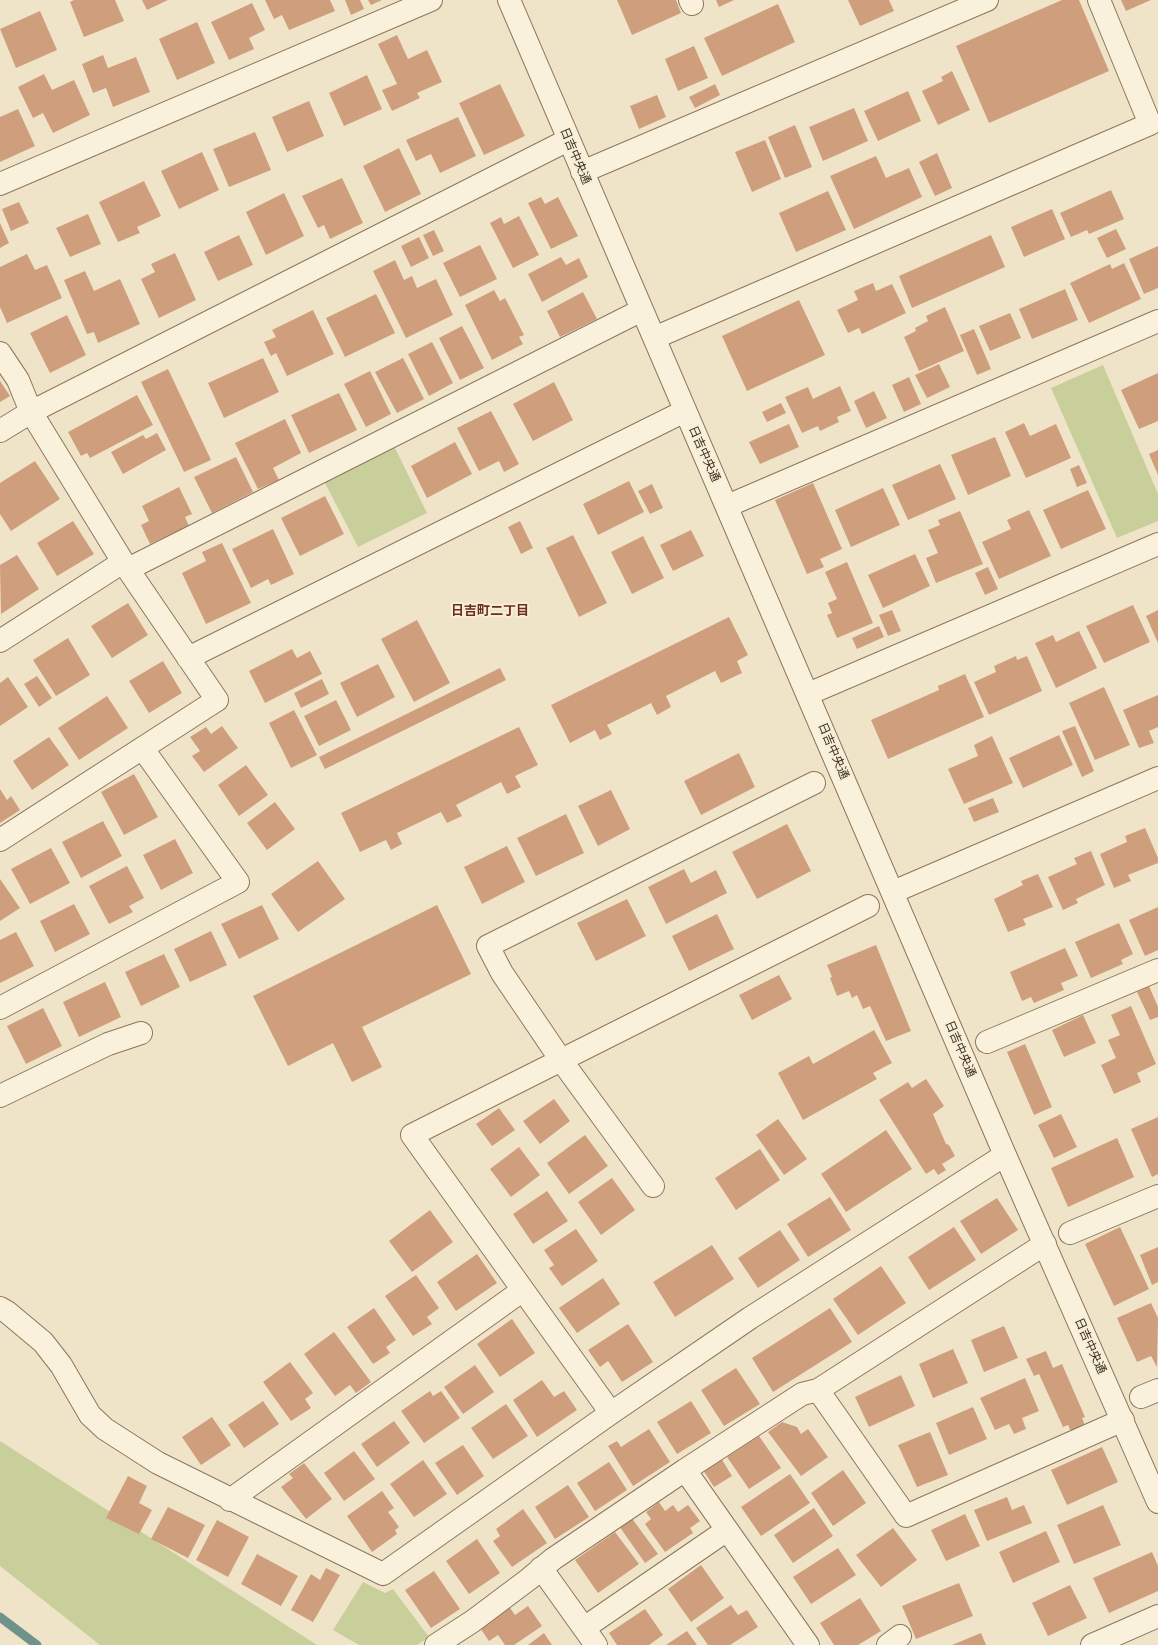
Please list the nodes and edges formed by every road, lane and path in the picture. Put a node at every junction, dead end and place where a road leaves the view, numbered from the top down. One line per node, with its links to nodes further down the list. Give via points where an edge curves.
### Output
1 (431, 0): 7 (street)
2 (509, 0): 5 (street, 日吉中央通)
3 (987, 0): 6 (street)
4 (1099, 0): 10 (street, via 1150,124)
5 (568, 140): 6 (street, 日吉中央通); 13 (street)
6 (582, 172): 8 (street, 日吉中央通)
7 (0, 184)
8 (642, 310): 10 (street, 日吉中央通); 17 (street)
9 (1158, 321): 15 (street)
10 (654, 338): 12 (street, 日吉中央通)
11 (0, 353): 13 (street, via 18,380)
12 (685, 410): 15 (street, 日吉中央通); 19 (street)
13 (31, 412): 14 (street); 17 (street)
14 (0, 431)
15 (727, 506): 20 (street, 日吉中央通)
16 (1158, 544): 20 (street)
17 (125, 566): 18 (street); 19 (street)
18 (0, 641)
19 (188, 658): 21 (street, via 217,700)
20 (808, 694): 25 (street, 日吉中央通)
21 (144, 749): 24 (street); 28 (street, via 238,882)
22 (1158, 778): 25 (street)
23 (814, 783): 31 (street, via 488,946 502,973)
24 (0, 840)
25 (893, 892): 33 (street, 日吉中央通)
26 (868, 906): 31 (street)
27 (1158, 970): 30 (street)
28 (0, 1008)
29 (140, 1033): 32 (street, via 108,1044)
30 (987, 1042)
31 (561, 1060): 34 (street); 38 (street, via 412,1135)
32 (0, 1096)
33 (1006, 1155): 37 (street, 日吉中央通); 41 (street, via 750,1318)
34 (653, 1186)
35 (1158, 1196): 36 (street)
36 (1070, 1233)
37 (1045, 1244): 40 (street); 42 (street, 日吉中央通)
38 (523, 1290): 41 (street); 44 (street)
39 (0, 1308): 44 (street, via 43,1342 61,1365 90,1415 106,1429 158,1463)
40 (818, 1390): 42 (street, via 906,1516); 43 (street, via 802,1394)
41 (611, 1412): 44 (street, via 383,1574)
42 (1123, 1420): 45 (street, 日吉中央通)
43 (685, 1470): 46 (street); 47 (street)
44 (230, 1500)
45 (1158, 1502)
46 (727, 1530): 49 (street); 51 (street)
47 (541, 1568): 49 (street); 50 (street, via 473,1621)
48 (1158, 1616): 52 (street)
49 (590, 1636)
50 (436, 1645)
51 (808, 1645)
52 (1092, 1645)

